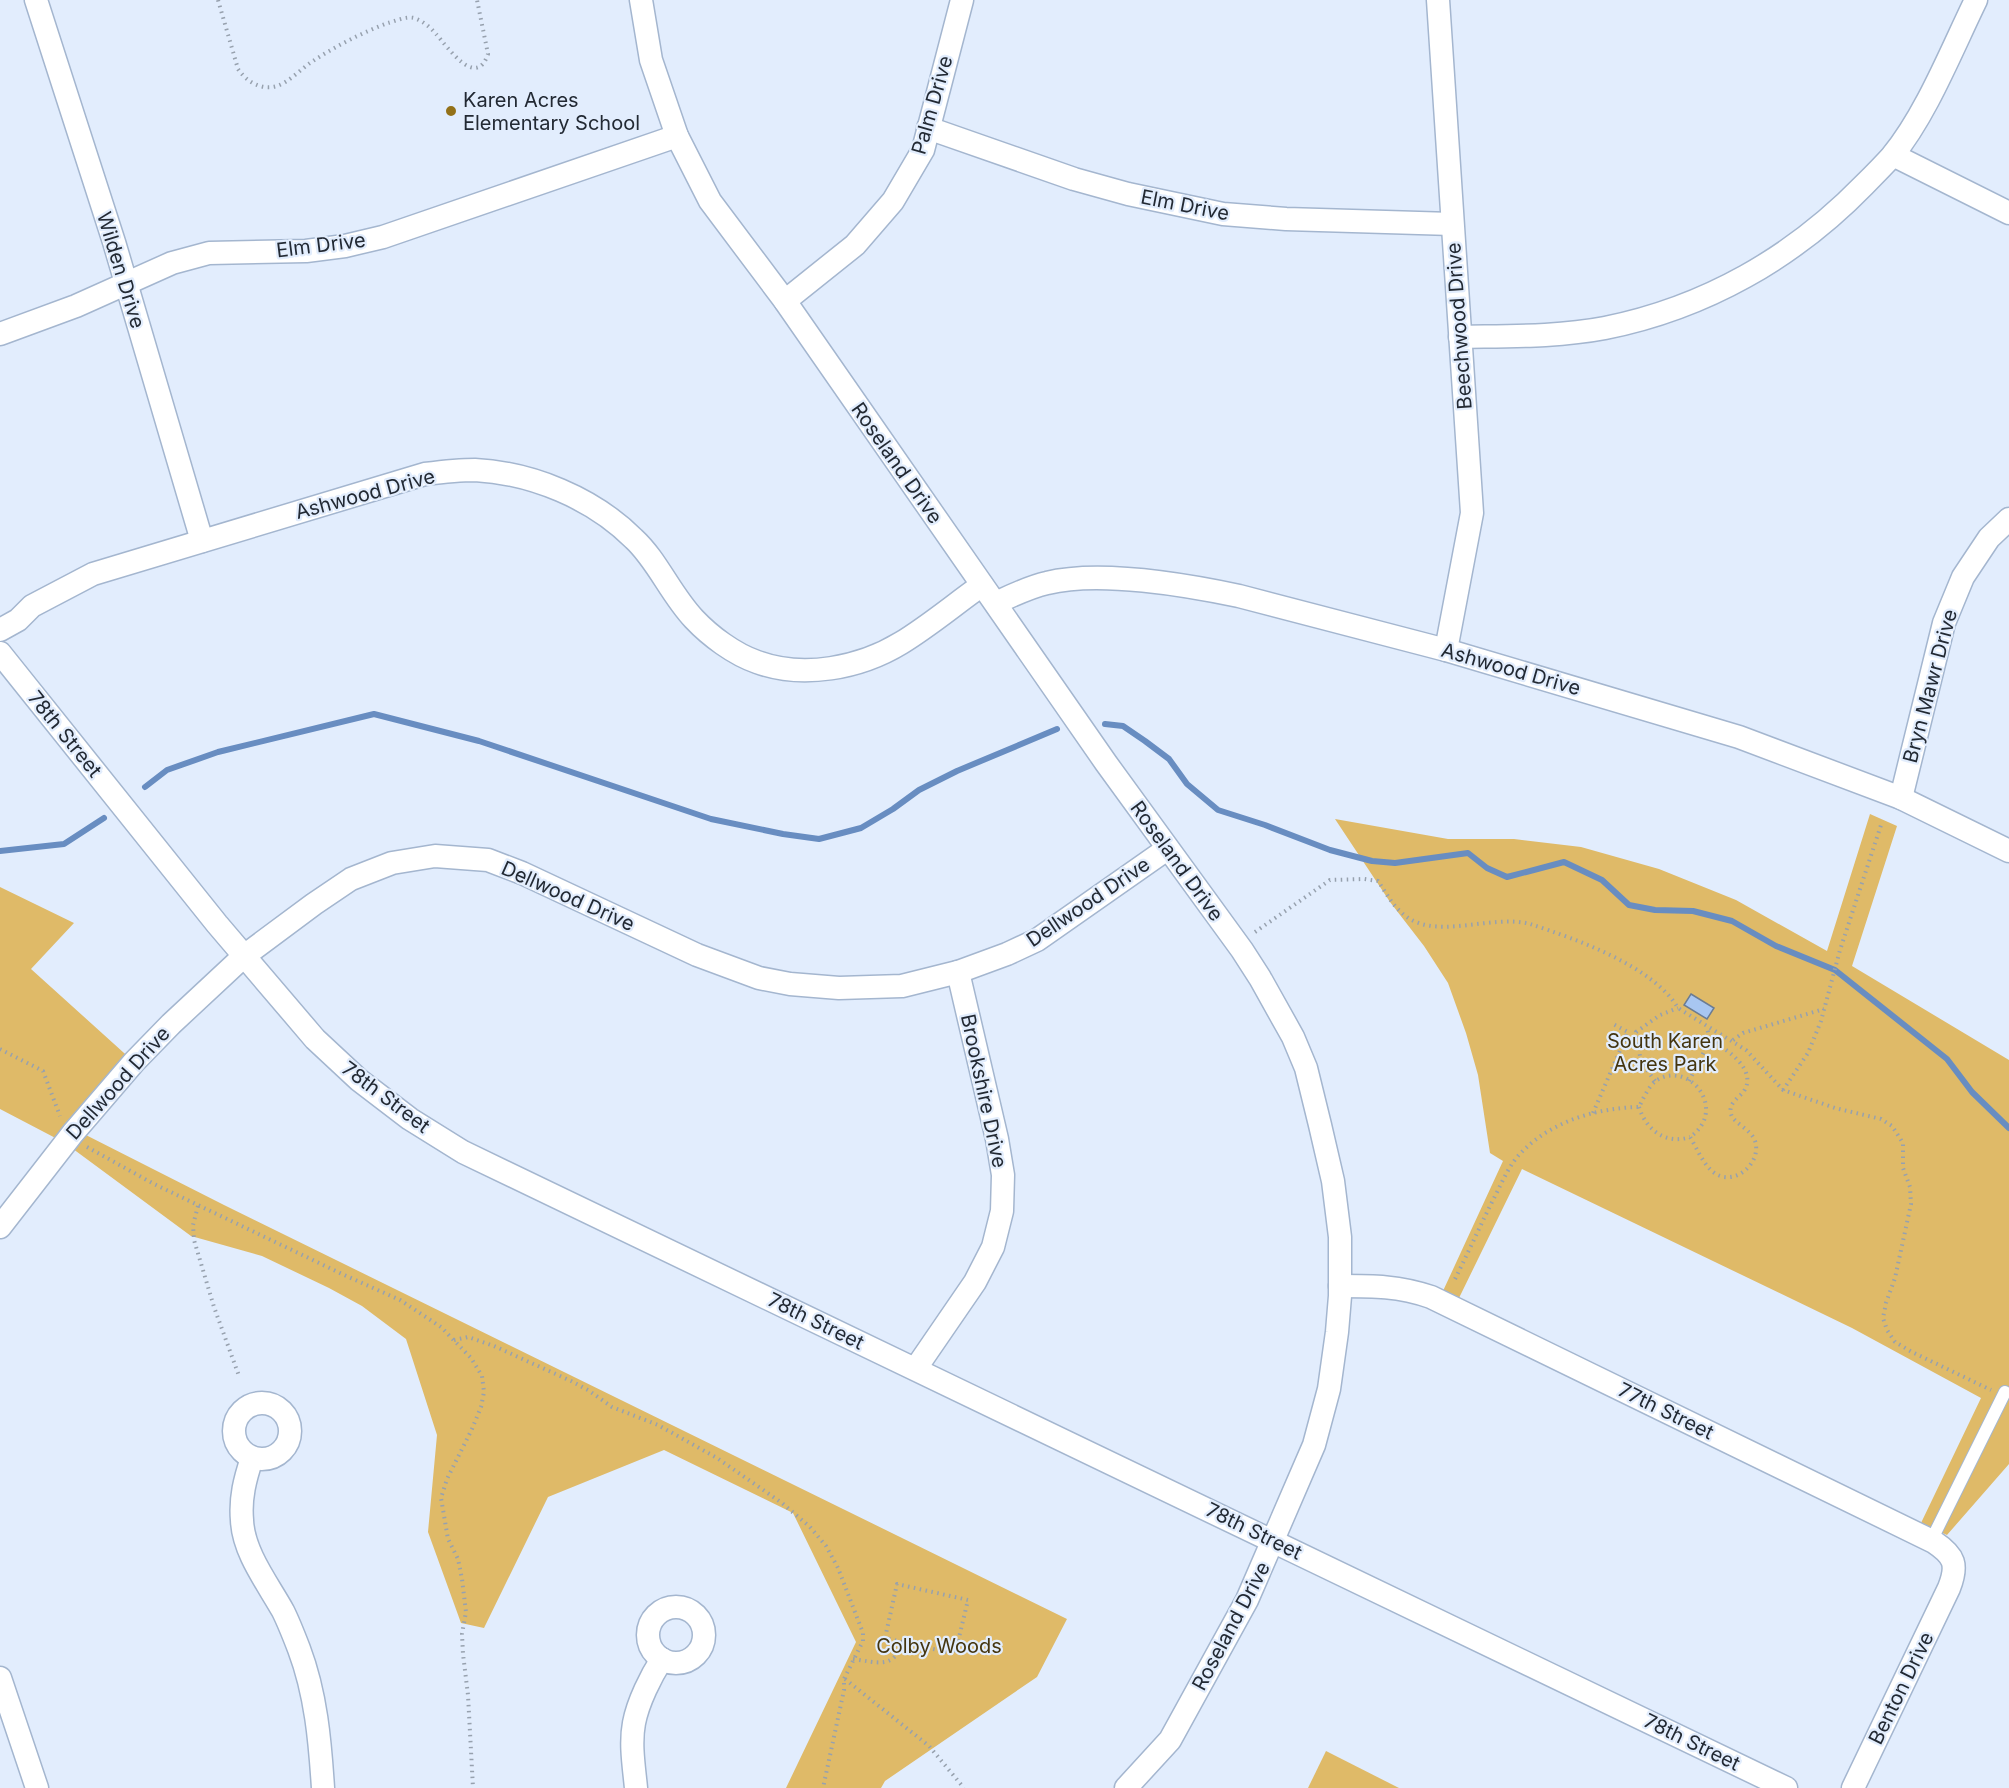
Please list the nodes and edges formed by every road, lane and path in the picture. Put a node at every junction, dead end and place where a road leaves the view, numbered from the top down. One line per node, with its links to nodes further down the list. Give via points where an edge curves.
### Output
1 (36, 0): 13 (street, Wilden Drive)
2 (218, 0): 3 (path, via 238,69 244,79 267,87 286,81 341,45 386,24 412,17 435,32 462,64 479,67 488,54)
3 (477, 0)
4 (640, 0): 9 (street, Roseland Drive, via 651,60)
5 (962, 0): 8 (street, Palm Drive)
6 (1438, 0): 12 (street, Beechwood Drive)
7 (1976, 0): 10 (street, via 1933,90)
8 (928, 128): 12 (street, Elm Drive, via 1074,179 1223,214); 14 (street, Palm Drive, via 923,150 893,201 855,245)
9 (677, 136): 13 (street, Elm Drive, via 383,237 306,251 208,253 172,263); 14 (street, Roseland Drive, via 710,201)
10 (1893, 156): 11 (street); 16 (street, via 1812,233 1729,287 1656,316 1603,328 1527,336)
11 (2009, 213)
12 (1452, 224): 16 (street, Beechwood Drive)
13 (126, 284): 15 (street, Elm Drive); 18 (street, Wilden Drive)
14 (785, 301): 19 (street, Roseland Drive)
15 (0, 334)
16 (1460, 337): 22 (street, Beechwood Drive, via 1472,513)
17 (2009, 519): 24 (street, Bryn Mawr Drive, via 1989,538 1963,576 1944,623)
18 (202, 541): 19 (street, Ashwood Drive, via 425,474 474,470 523,477 598,510 635,539 694,619 726,646 773,667 810,670 846,666 883,653); 21 (street, Ashwood Drive, via 93,574 32,606)
19 (982, 585): 20 (street, Roseland Drive)
20 (996, 603): 22 (street, Ashwood Drive, via 1022,590 1072,579 1182,586 1239,596); 26 (street, Roseland Drive)
21 (0, 630)
22 (1446, 650): 24 (street, Ashwood Drive, via 1739,737)
23 (0, 653): 29 (street, 78th Street)
24 (1901, 798): 27 (street, Ashwood Drive)
25 (1882, 822): 32 (path)
26 (1167, 849): 30 (street, Dellwood Drive, via 1037,940); 50 (street, Roseland Drive, via 1260,978 1306,1068 1333,1181 1340,1237)
27 (2009, 851)
28 (1251, 934): 31 (path, via 1330,880 1378,881 1401,912 1420,923 1436,927 1516,920 1552,931 1612,956 1653,980)
29 (244, 956): 30 (street, Dellwood Drive, via 351,879 392,863 435,856 488,860 698,956 759,978 790,984 902,986); 45 (street, Dellwood Drive, via 171,1024); 52 (street, 78th Street, via 315,1039 359,1080 445,1141)
30 (958, 972): 52 (street, Brookshire Drive, via 999,1148 1002,1211 993,1247 975,1282)
31 (1678, 1008): 34 (path); 36 (path)
32 (1824, 1009): 38 (path, via 1750,1030); 42 (path, via 1808,1053)
33 (1613, 1024): 35 (path)
34 (1707, 1028): 37 (path); 38 (path)
35 (1629, 1032): 36 (path); 44 (path)
36 (1636, 1032): 40 (path, via 1641,1062)
37 (1710, 1040): 41 (path); 46 (path, via 1737,1057 1743,1068 1745,1089 1731,1105 1731,1115 1749,1132 1755,1150 1745,1171 1737,1177 1724,1178 1709,1168)
38 (1733, 1040): 42 (path)
39 (0, 1049): 45 (path, via 43,1071 60,1116)
40 (1655, 1080): 41 (path, via 1667,1076); 43 (path)
41 (1689, 1081): 46 (path, via 1705,1098 1706,1108 1700,1129)
42 (1783, 1090): 54 (path, via 1881,1119 1899,1135 1911,1204 1883,1318 1887,1330 1894,1342 1912,1352 1993,1391)
43 (1639, 1107): 44 (path); 46 (path, via 1646,1124 1656,1134 1681,1140)
44 (1592, 1114): 49 (path, via 1549,1132 1518,1157)
45 (73, 1133): 47 (path, via 87,1147); 48 (street, Dellwood Drive)
46 (1690, 1137)
47 (198, 1206): 51 (path, via 400,1300); 53 (path, via 194,1240)
48 (0, 1227)
49 (1455, 1279)
50 (1340, 1286): 56 (street, Roseland Drive, via 1326,1400 1314,1445); 57 (street, 77th Street, via 1406,1288 1431,1297)
51 (454, 1340): 61 (path, via 468,1337 495,1346 571,1381 612,1407 658,1425 717,1458 782,1503 820,1539 838,1568 863,1633); 66 (path, via 477,1367 484,1392 441,1498 448,1539 458,1559 466,1612 462,1634)
52 (916, 1368): 56 (street, 78th Street)
53 (239, 1376)
54 (2005, 1392): 57 (lane)
55 (252, 1458): 65 (street, via 243,1486 242,1522 252,1557 300,1650 318,1728)
56 (1275, 1540): 70 (street, Roseland Drive, via 1247,1600 1170,1740); 71 (street, 78th Street)
57 (1931, 1541): 58 (street, 77th Street, via 1947,1551 1953,1561 1955,1574)
58 (1949, 1588): 72 (street, Benton Drive)
59 (902, 1642): 59 (path, via 885,1638 897,1584 968,1600 955,1654); 61 (path, via 894,1658 887,1662)
60 (662, 1659): 67 (street, via 651,1676 634,1722)
61 (853, 1659): 63 (path)
62 (0, 1678): 64 (street)
63 (844, 1679): 68 (path); 69 (path, via 929,1746)
64 (37, 1788)
65 (323, 1788)
66 (473, 1788)
67 (636, 1788)
68 (823, 1788)
69 (964, 1788)
70 (1126, 1788)
71 (1786, 1788)
72 (1853, 1788)

